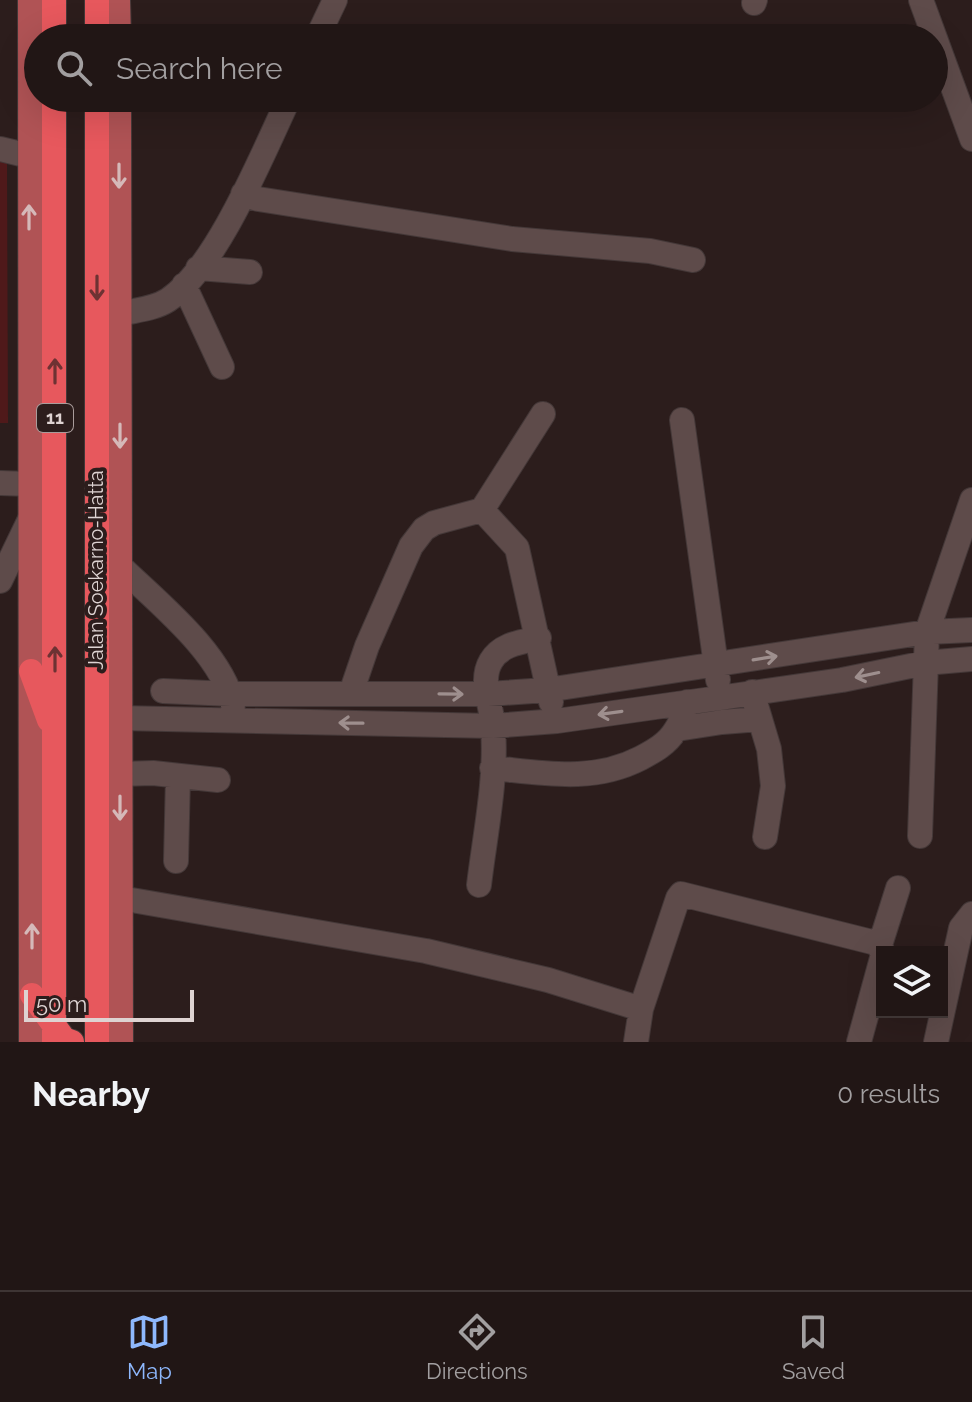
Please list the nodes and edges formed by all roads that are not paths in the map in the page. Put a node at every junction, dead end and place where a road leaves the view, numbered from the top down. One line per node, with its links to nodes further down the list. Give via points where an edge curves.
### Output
1 (30, 0): 7 (main road)
2 (54, 0): 8 (highway)
3 (97, 0): 9 (highway)
4 (118, 0): 10 (main road)
5 (335, 0): 11 (street)
6 (921, 0): 12 (street)
7 (30, 24)
8 (54, 24)
9 (97, 24)
10 (119, 24)
11 (324, 24)
12 (930, 24)
13 (948, 69): 19 (street)
14 (29, 112): 21 (main road)
15 (54, 112): 58 (highway, Jalan Soekarno-Hatta / 11, one-way to 15)
16 (97, 112): 75 (highway, Jalan Soekarno-Hatta / 11, one-way to 75)
17 (119, 112): 26 (main road, Jalan Soekarno-Hatta, one-way to 26)
18 (282, 112): 22 (street)
19 (970, 126)
20 (0, 149): 21 (street)
21 (29, 156): 31 (main road, one-way to 21)
22 (243, 194): 23 (street, via 497,237); 25 (street)
23 (693, 260)
24 (250, 272): 25 (street)
25 (191, 277): 26 (street, via 167,300); 27 (street)
26 (120, 314): 35 (main road, Jalan Soekarno-Hatta, one-way to 35)
27 (222, 367)
28 (543, 414): 33 (street)
29 (682, 420): 42 (street)
30 (0, 483): 31 (street)
31 (29, 484): 34 (main road)
32 (972, 500): 38 (street)
33 (482, 510): 39 (street, via 517,548); 47 (street, via 434,523 411,546)
34 (30, 519): 36 (street); 43 (main road)
35 (120, 566): 48 (street, via 210,657); 52 (main road, Jalan Soekarno-Hatta)
36 (0, 581)
37 (972, 630): 38 (street)
38 (927, 632): 41 (street); 42 (street, one-way to 38)
39 (539, 638): 44 (street); 49 (street, via 514,643 492,659 485,683)
40 (972, 659): 41 (street)
41 (925, 663): 46 (street, one-way to 46); 63 (street)
42 (717, 666): 44 (street); 50 (street)
43 (31, 671): 58 (highway); 73 (main road, one-way to 43)
44 (547, 690): 49 (street); 55 (street)
45 (163, 691): 48 (street)
46 (752, 692): 50 (street); 54 (street)
47 (351, 693): 48 (street); 49 (street, one-way to 49)
48 (231, 694): 53 (street)
49 (488, 694): 56 (street)
50 (719, 698): 51 (street)
51 (687, 702): 55 (street, one-way to 55); 57 (street)
52 (120, 718): 53 (street); 60 (main road, Jalan Soekarno-Hatta)
53 (235, 719): 56 (street, one-way to 53)
54 (760, 719): 57 (street); 64 (street, via 773,786)
55 (557, 721): 56 (street)
56 (493, 726): 59 (street)
57 (677, 729): 59 (street, via 657,749 603,772 571,776)
58 (55, 737): 76 (highway, Jalan Soekarno-Hatta / 11)
59 (492, 768): 66 (street)
60 (120, 774): 61 (street); 68 (main road, Jalan Soekarno-Hatta, one-way to 68)
61 (178, 776): 62 (street); 65 (street)
62 (218, 780)
63 (920, 836)
64 (765, 837)
65 (176, 861)
66 (479, 885)
67 (898, 888): 70 (street)
68 (120, 898): 74 (street, via 426,951); 78 (main road, Jalan Soekarno-Hatta)
69 (972, 914): 81 (street, via 961,928)
70 (884, 946)
71 (876, 950): 74 (street, via 681,894)
72 (876, 975): 80 (street)
73 (32, 995): 76 (highway); 77 (main road)
74 (641, 1009): 79 (street)
75 (92, 1036)
76 (60, 1037)
77 (31, 1042)
78 (121, 1042)
79 (636, 1042)
80 (859, 1042)
81 (936, 1042)

